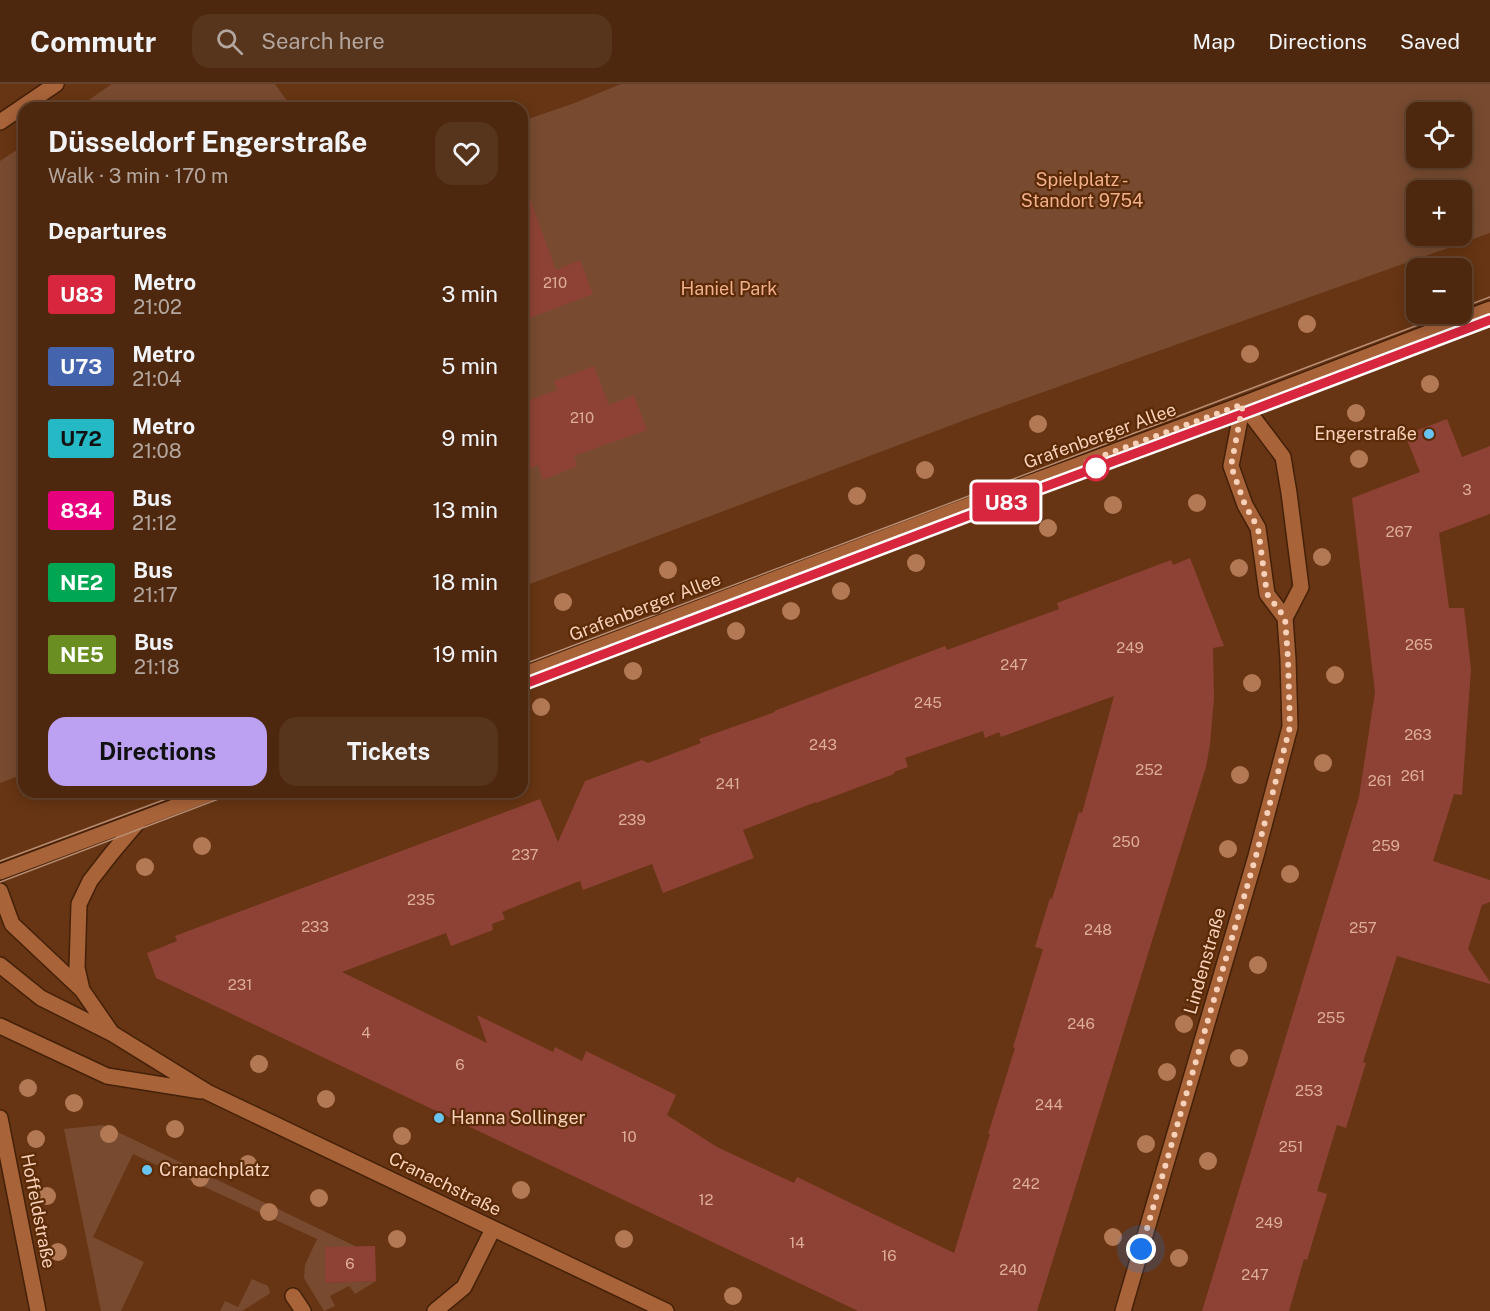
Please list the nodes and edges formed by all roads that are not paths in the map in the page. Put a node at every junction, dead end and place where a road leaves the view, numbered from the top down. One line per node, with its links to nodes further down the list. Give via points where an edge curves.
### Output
1 (56, 84): 2 (main road)
2 (29, 102)
3 (18, 110): 4 (main road)
4 (0, 122)
5 (1490, 309): 6 (main road, Grafenberger Allee)
6 (1243, 404): 7 (main road, via 1231,466 1258,528 1267,594); 7 (main road, via 1283,457 1300,587); 8 (main road, Grafenberger Allee)
7 (1285, 618): 25 (main road, Lindenstraße, via 1290,727)
8 (528, 673)
9 (198, 798): 10 (main road)
10 (140, 820): 11 (main road); 14 (main road, Cranachstraße, via 90,882 79,904 77,968)
11 (0, 872)
12 (0, 891): 14 (main road, Cranachstraße, via 12,924)
13 (0, 965): 16 (main road, Cranachstraße, via 41,998)
14 (82, 990): 16 (main road, Cranachstraße)
15 (0, 1026): 17 (main road, Cranachstraße, via 107,1077)
16 (113, 1034): 17 (main road, Cranachstraße)
17 (207, 1092): 19 (main road, Cranachstraße)
18 (0, 1118): 21 (main road, Hoffeldstraße)
19 (493, 1229): 23 (main road, via 464,1287); 24 (main road, Cranachstraße)
20 (293, 1296): 22 (main road)
21 (38, 1311)
22 (303, 1311)
23 (435, 1311)
24 (666, 1311)
25 (1122, 1311)

